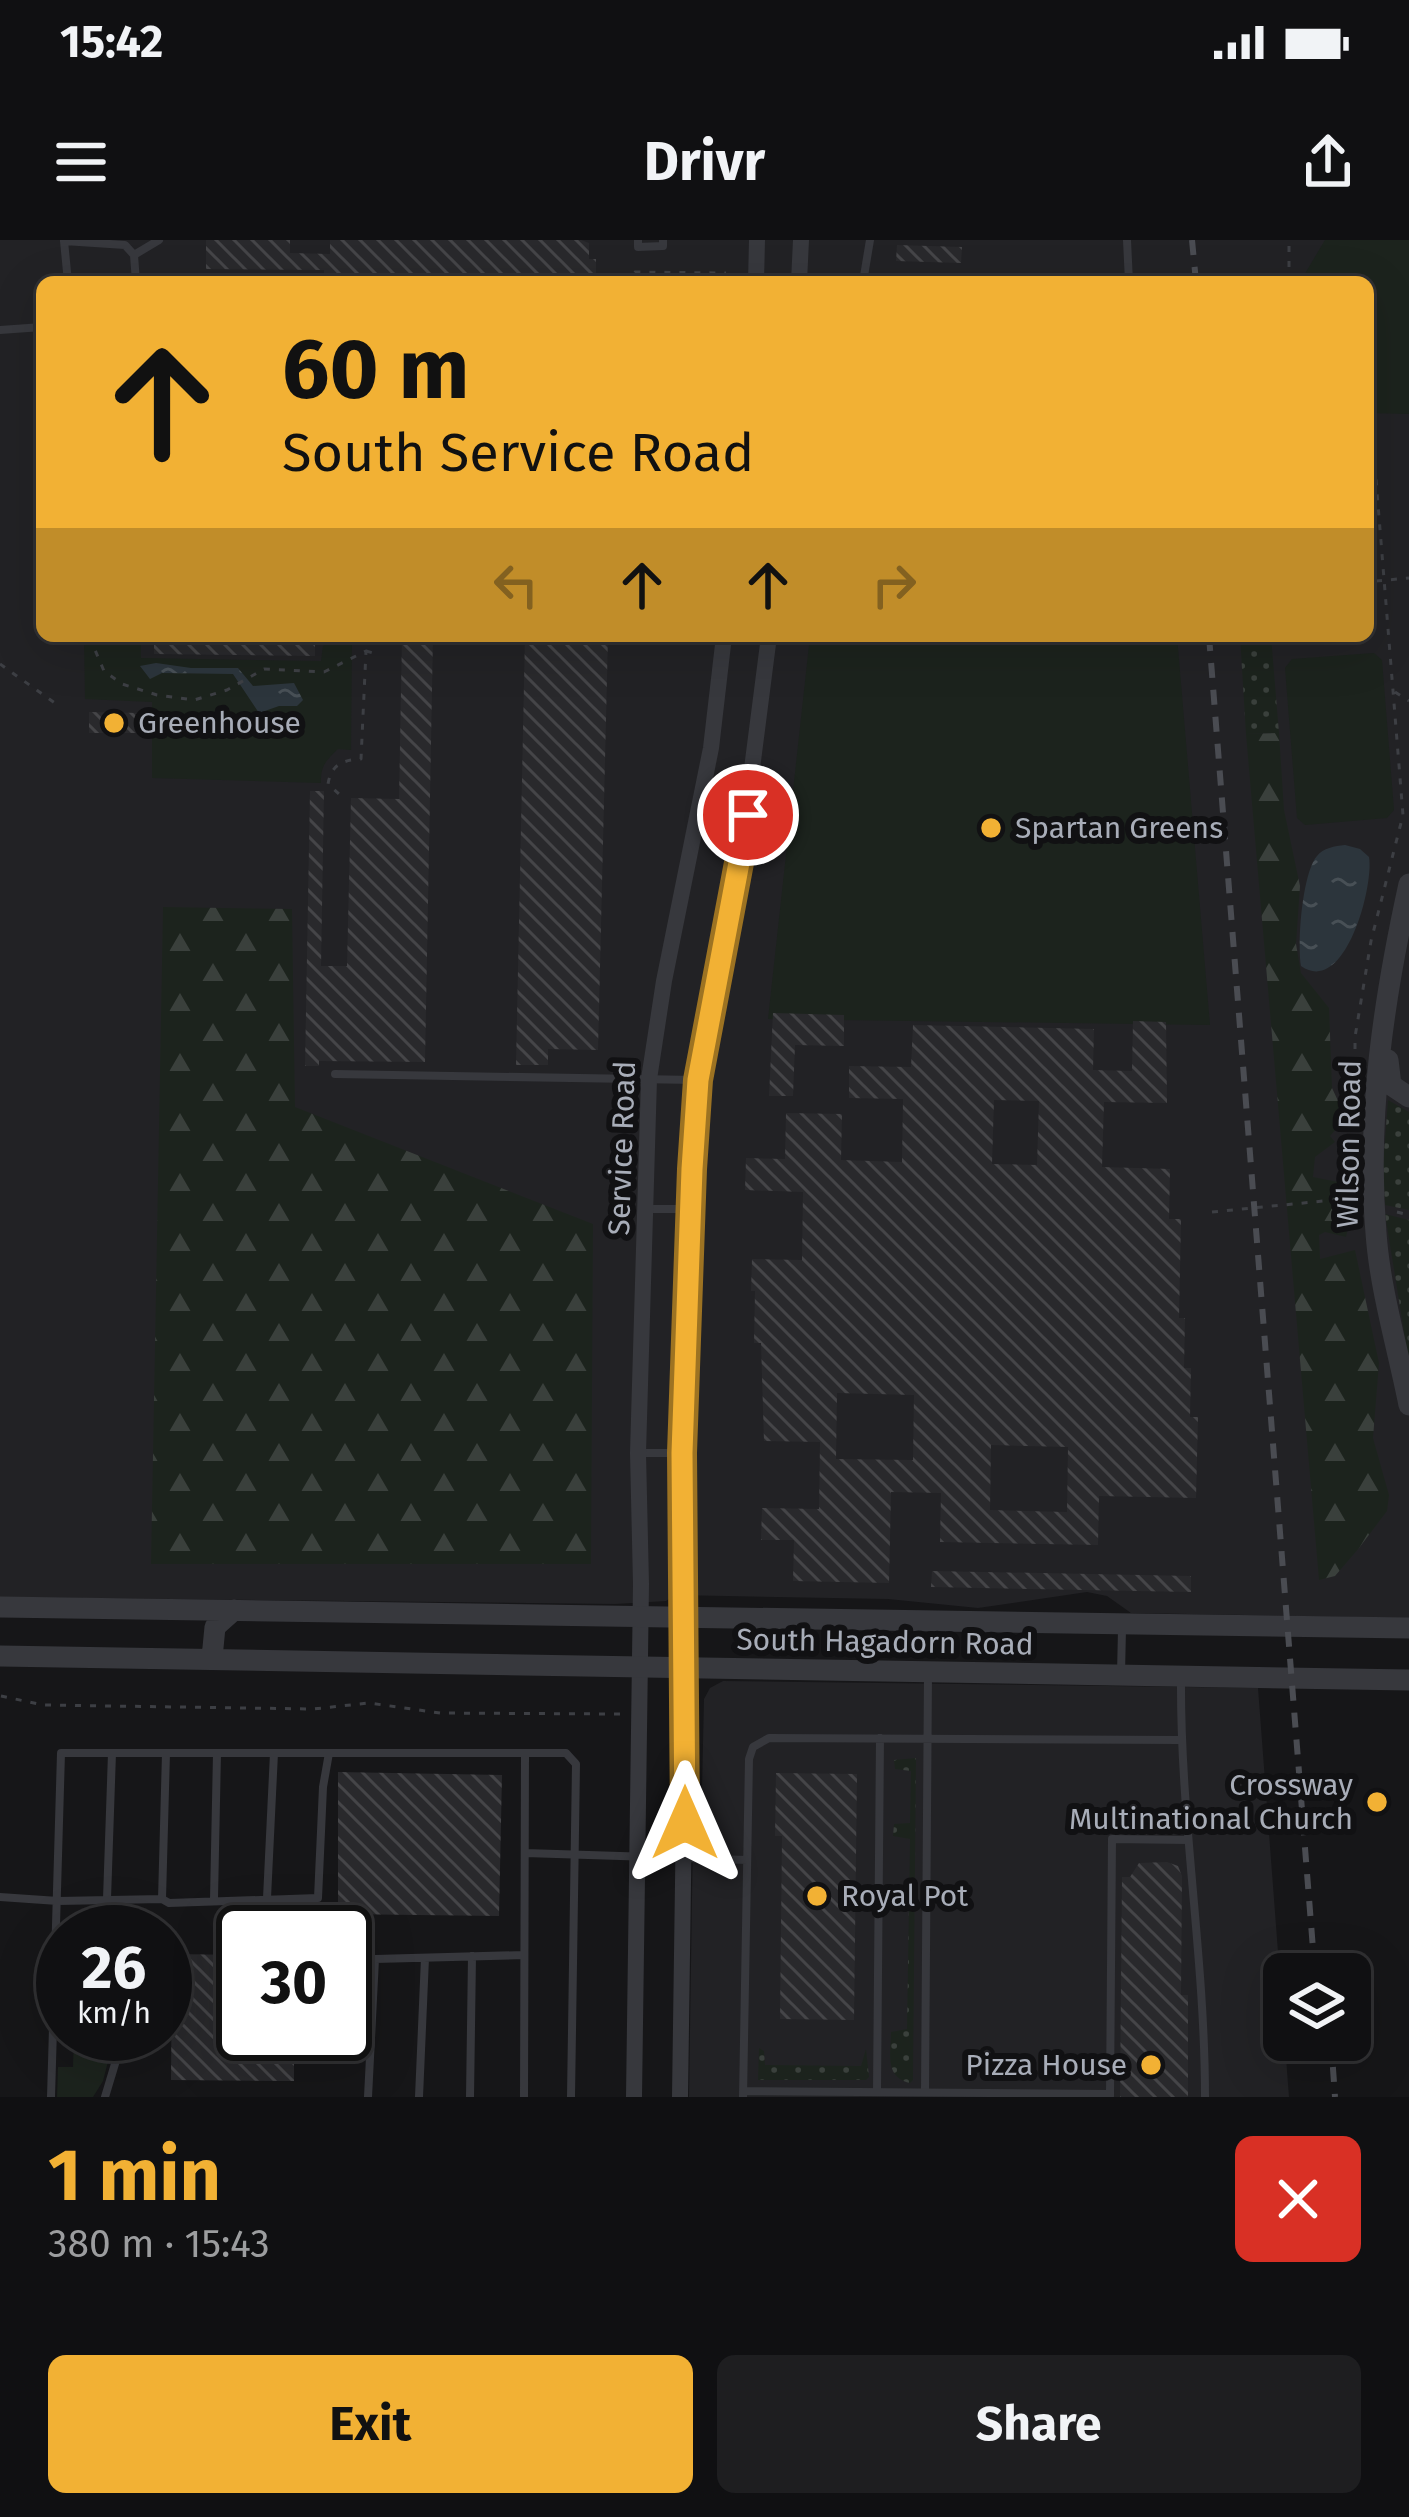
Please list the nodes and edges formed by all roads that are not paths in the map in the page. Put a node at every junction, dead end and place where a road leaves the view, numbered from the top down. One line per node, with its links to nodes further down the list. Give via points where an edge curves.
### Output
1 (64, 240): 9 (lane, via 117,242); 10 (lane)
2 (159, 240): 9 (lane)
3 (638, 240): 4 (lane, via 638,247 663,247)
4 (663, 240)
5 (758, 240): 12 (street)
6 (801, 240): 13 (street)
7 (870, 240): 14 (lane)
8 (1127, 240): 15 (lane)
9 (134, 255): 11 (lane)
10 (67, 276)
11 (136, 276)
12 (756, 276)
13 (799, 276)
14 (864, 276)
15 (1129, 276)
16 (36, 327): 17 (lane)
17 (0, 330)
18 (723, 642): 23 (street, Service Road)
19 (769, 642): 24 (street, via 735,901)
20 (1409, 884): 21 (street, Wilson Road)
21 (1394, 958): 25 (street, via 1387,1070 1391,1085); 28 (street, Wilson Road, via 1373,1175 1376,1237)
22 (335, 1074): 23 (lane)
23 (649, 1079): 24 (lane); 26 (street, Service Road)
24 (698, 1080): 27 (street)
25 (1409, 1097)
26 (646, 1209): 27 (lane); 29 (street, Service Road)
27 (689, 1210): 30 (street)
28 (1409, 1405)
29 (638, 1453): 30 (lane); 33 (street, Service Road)
30 (682, 1453): 34 (street)
31 (0, 1607): 32 (street, South Hagadorn Road)
32 (234, 1610): 33 (street, South Hagadorn Road); 38 (street, via 215,1627)
33 (640, 1614): 34 (street, South Hagadorn Road); 39 (street, Service Road)
34 (686, 1615): 35 (street, South Hagadorn Road); 40 (street)
35 (1122, 1622): 36 (street, South Hagadorn Road); 42 (lane)
36 (1409, 1628)
37 (0, 1656): 38 (street, South Hagadorn Road)
38 (212, 1658): 39 (street, South Hagadorn Road)
39 (640, 1669): 40 (street, South Hagadorn Road); 57 (street, Service Road)
40 (686, 1669): 41 (street, South Hagadorn Road); 58 (street)
41 (928, 1673): 42 (street, South Hagadorn Road); 46 (lane)
42 (1121, 1676): 43 (street, South Hagadorn Road)
43 (1181, 1677): 44 (street, South Hagadorn Road); 47 (lane)
44 (1409, 1680)
45 (880, 1738): 46 (lane); 59 (lane, via 758,1742 749,1760); 71 (lane)
46 (927, 1738): 47 (lane); 72 (lane)
47 (1180, 1740): 54 (lane)
48 (112, 1753): 49 (lane); 62 (lane); 65 (lane, via 61,1753)
49 (166, 1753): 50 (lane); 63 (lane)
50 (217, 1753): 51 (lane); 64 (lane)
51 (274, 1753): 52 (lane); 61 (lane)
52 (329, 1753): 53 (lane); 61 (lane, via 319,1898)
53 (525, 1753): 55 (lane); 56 (lane, via 566,1753 576,1764)
54 (1188, 1840): 74 (lane, via 1112,1839); 84 (lane)
55 (525, 1853): 56 (lane); 67 (lane)
56 (574, 1856): 57 (lane); 81 (lane)
57 (637, 1859): 58 (lane); 82 (street, Service Road)
58 (684, 1859): 59 (lane); 83 (street)
59 (747, 1860): 73 (lane)
60 (0, 1897): 65 (lane)
61 (267, 1898): 64 (lane)
62 (106, 1899): 63 (lane); 65 (lane); 66 (lane)
63 (161, 1899): 64 (lane)
64 (214, 1899)
65 (58, 1901): 75 (lane)
66 (107, 1905)
67 (524, 1955): 68 (lane); 80 (lane)
68 (472, 1956): 69 (lane); 79 (lane)
69 (425, 1958): 77 (lane, via 375,1959); 78 (lane)
70 (116, 2061): 76 (lane)
71 (877, 2092): 72 (lane); 73 (lane)
72 (925, 2092): 74 (lane)
73 (743, 2094)
74 (1110, 2095)
75 (51, 2097)
76 (105, 2097)
77 (368, 2097)
78 (419, 2097)
79 (470, 2097)
80 (524, 2097)
81 (571, 2097)
82 (634, 2097)
83 (680, 2097)
84 (1204, 2097)

